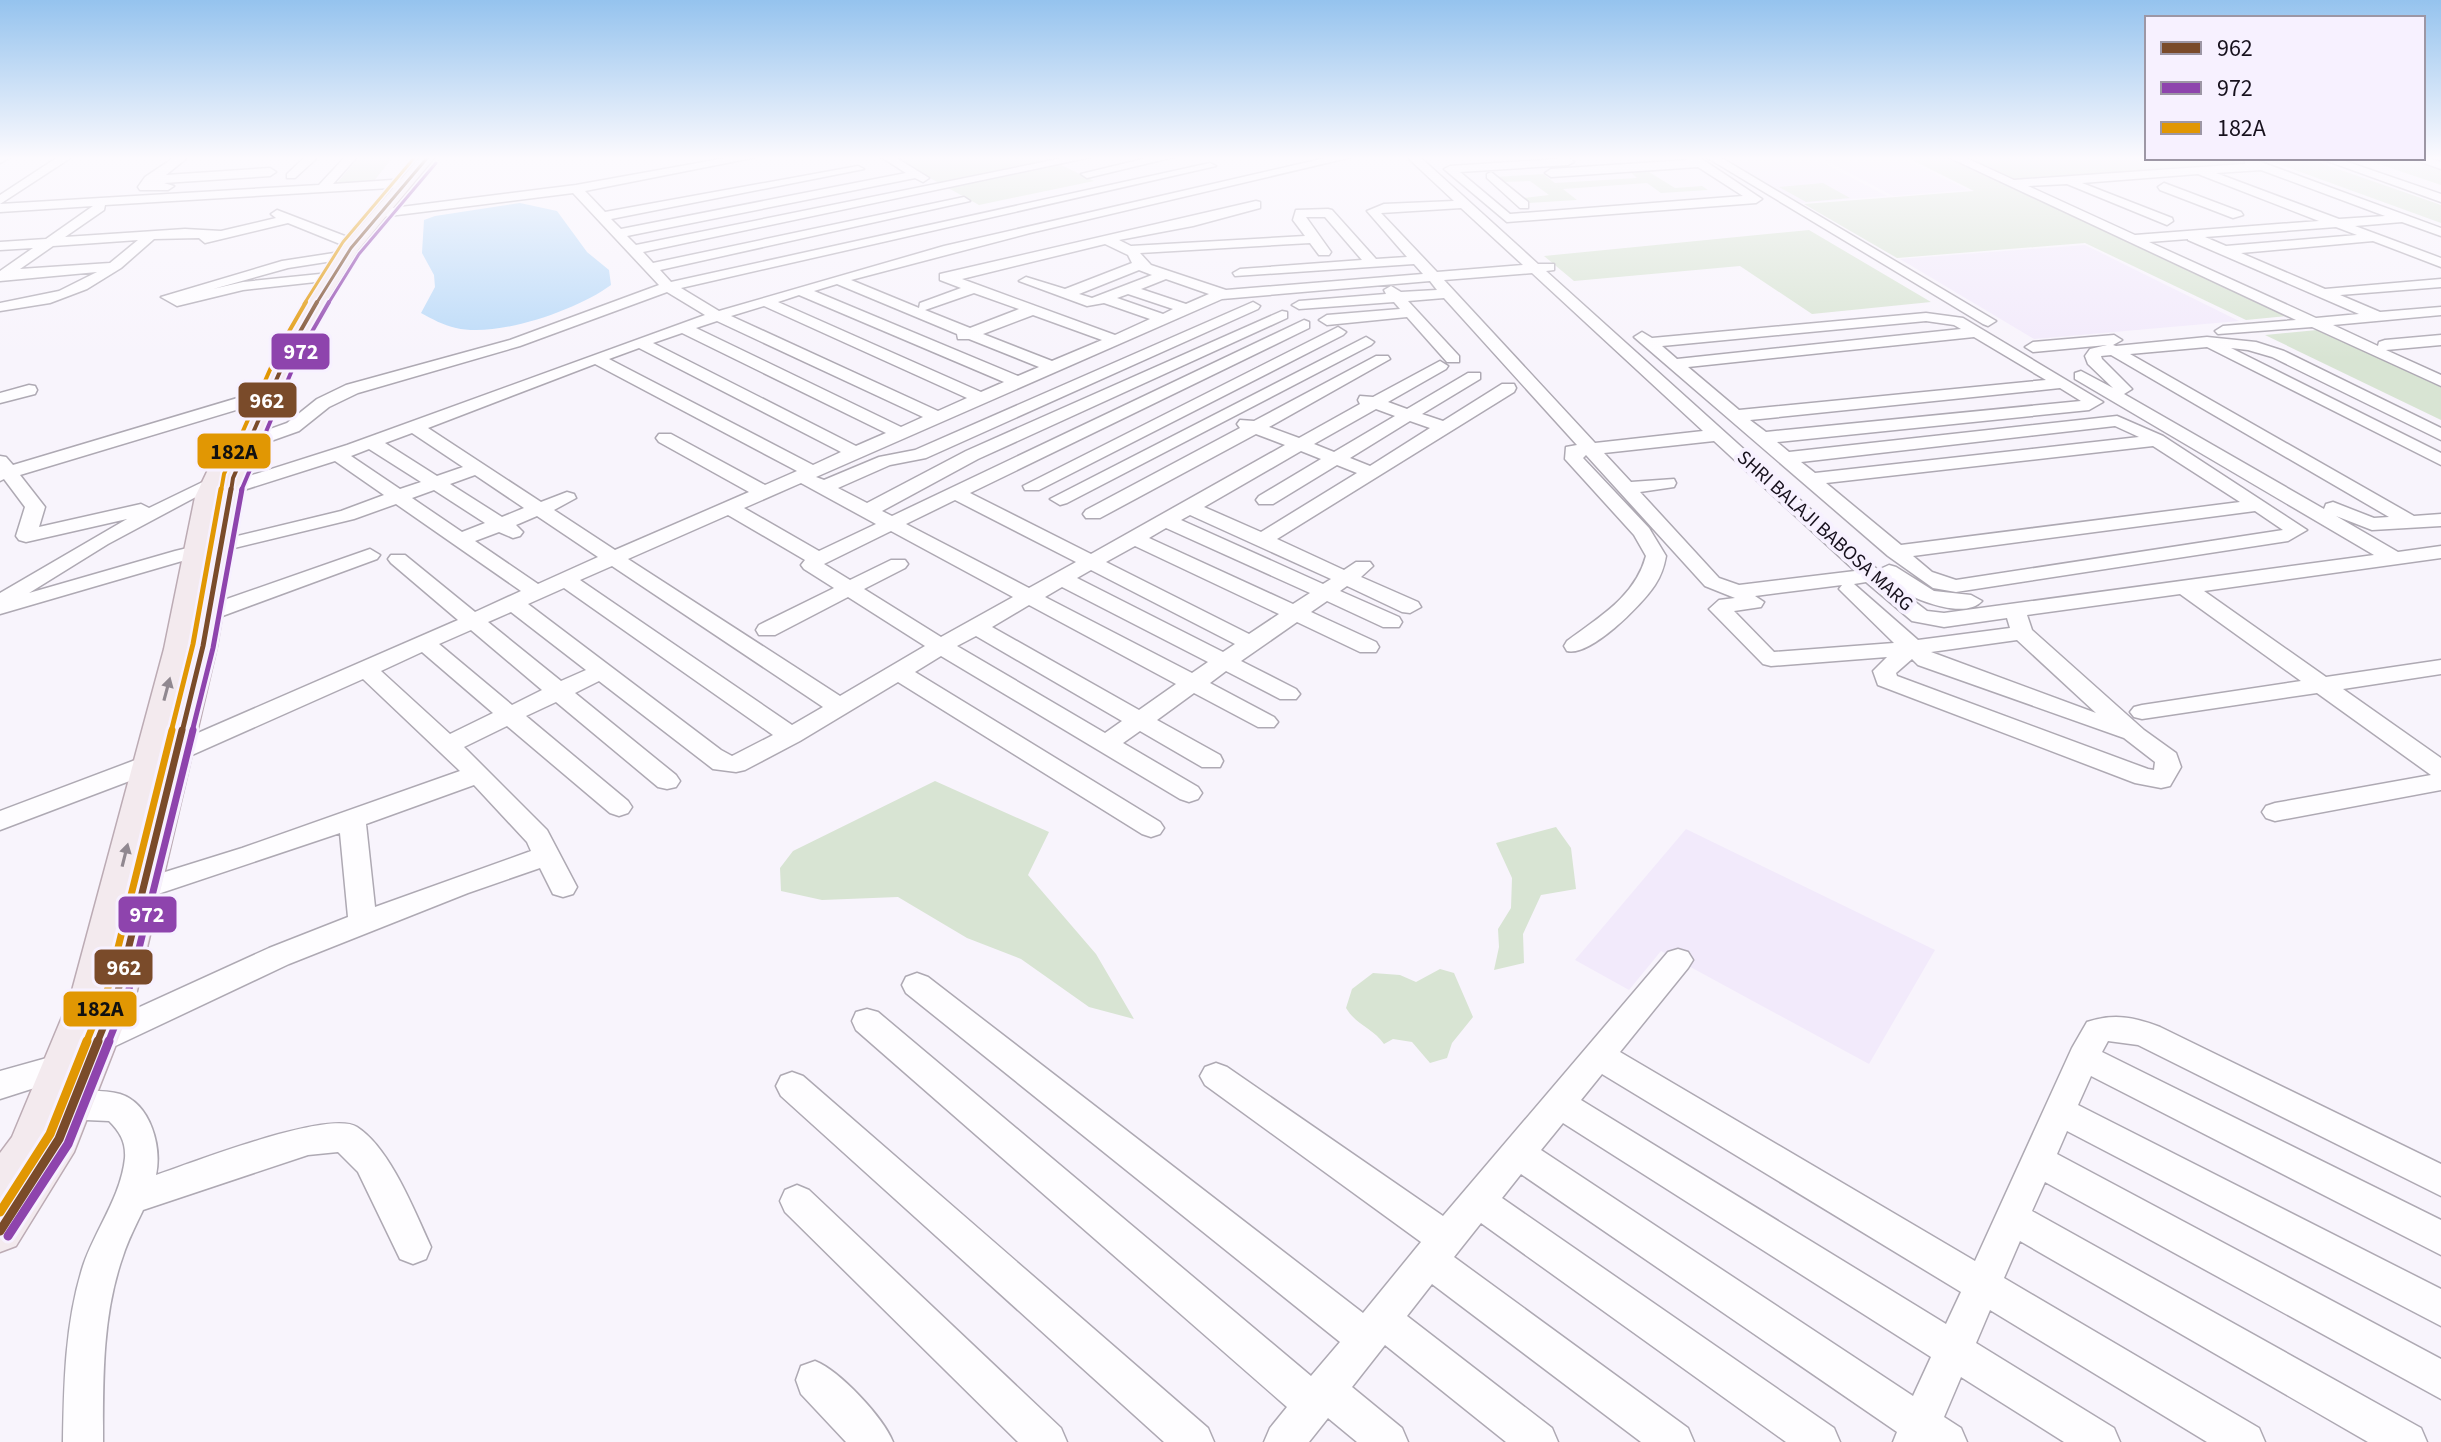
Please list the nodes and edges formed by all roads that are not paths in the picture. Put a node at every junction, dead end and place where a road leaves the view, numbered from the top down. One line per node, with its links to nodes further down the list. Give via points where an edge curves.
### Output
1 (76, 224): 38 (street)
2 (257, 224): 31 (street)
3 (296, 224): 42 (street)
4 (363, 224): 42 (main road)
5 (369, 224): 145 (main road)
6 (611, 224): 30 (street)
7 (666, 224): 30 (street)
8 (757, 224): 44 (street)
9 (808, 224): 29 (street)
10 (855, 224): 29 (street)
11 (967, 224): 40 (street)
12 (976, 224): 52 (street)
13 (1010, 224): 28 (street)
14 (1050, 224): 28 (street)
15 (1181, 224): 35 (street)
16 (1197, 224): 48 (street)
17 (1302, 224): 36 (street)
18 (1338, 224): 46 (street)
19 (1385, 224): 56 (street)
20 (1508, 224): 26 (street)
21 (1824, 224): 92 (street)
22 (2099, 224): 27 (street)
23 (2122, 224): 27 (street)
24 (2323, 224): 32 (street)
25 (2342, 224): 34 (street)
26 (1496, 226): 60 (street, SHRI BALAJI BABOSA MARG)
27 (2103, 226): 37 (street)
28 (1026, 230): 41 (street); 55 (street)
29 (819, 232): 40 (street); 61 (street)
30 (618, 234): 44 (street)
31 (220, 235): 33 (street); 53 (street)
32 (2188, 235): 37 (street); 47 (street)
33 (150, 236): 38 (street); 53 (street)
34 (2377, 238): 47 (street); 50 (street)
35 (1106, 239): 41 (street); 45 (street)
36 (1314, 239): 48 (street); 49 (street)
37 (2131, 239): 103 (street)
38 (49, 243): 39 (street); 51 (street)
39 (0, 246)
40 (841, 247): 52 (street); 74 (street)
41 (1069, 248): 67 (street)
42 (340, 249): 66 (main road); 66 (street, via 168,297 181,302 243,286)
43 (2441, 249): 50 (street)
44 (634, 250): 61 (street)
45 (1128, 250): 48 (street); 59 (street)
46 (1361, 250): 49 (street); 57 (street)
47 (2223, 250): 80 (street)
48 (1224, 251): 49 (street); 59 (street); 77 (street)
49 (1324, 252)
50 (2412, 252): 58 (street)
51 (28, 257): 53 (street); 54 (street); 64 (street)
52 (856, 257): 62 (street); 84 (street)
53 (125, 258): 64 (street); 73 (street)
54 (0, 259)
55 (916, 259): 62 (street); 67 (street)
56 (1417, 260): 57 (street); 65 (street)
57 (1372, 263): 77 (street)
58 (2441, 263)
59 (1139, 264): 63 (street); 82 (street)
60 (1542, 267): 65 (street); 114 (street, SHRI BALAJI BABOSA MARG); 164 (street, SHRI BALAJI BABOSA MARG)
61 (649, 268): 74 (street)
62 (875, 270): 69 (street)
63 (1164, 275): 76 (street); 83 (street)
64 (1, 276)
65 (1431, 276): 70 (street); 81 (street)
66 (320, 278): 145 (main road, via 275,352)
67 (947, 278): 75 (street)
68 (1006, 278): 75 (street)
69 (838, 280): 79 (street); 88 (street)
70 (1381, 280): 77 (street); 85 (street)
71 (1026, 281): 82 (street)
72 (2441, 283): 80 (street)
73 (87, 285): 78 (street); 91 (street, via 58,297)
74 (668, 287): 84 (street); 171 (street, via 515,343 352,389 293,427)
75 (973, 288): 90 (street); 94 (street)
76 (1128, 289): 86 (street); 93 (street)
77 (1248, 290): 83 (street); 113 (street)
78 (0, 291)
79 (801, 291): 87 (street); 96 (street)
80 (2322, 292): 100 (street)
81 (1448, 293): 85 (street); 173 (street)
82 (1066, 294): 86 (street, via 1089,303)
83 (1224, 294): 93 (street)
84 (683, 295): 99 (street)
85 (1397, 296): 89 (street); 97 (street)
86 (1105, 299): 102 (street)
87 (764, 301): 99 (street); 104 (street)
88 (886, 301): 96 (street); 111 (street)
89 (1299, 305)
90 (925, 306)
91 (0, 307)
92 (1965, 307): 114 (street); 123 (street)
93 (1186, 309): 102 (street)
94 (1031, 310): 111 (street); 115 (street)
95 (2441, 311): 100 (street)
96 (853, 312): 104 (street); 122 (street)
97 (1412, 312): 132 (street, via 1332,326); 148 (street, via 1446,362)
98 (1282, 315): 121 (street)
99 (718, 316): 106 (street); 155 (street)
100 (2378, 317): 103 (street)
101 (2441, 320): 108 (street)
102 (1157, 322): 113 (street); 115 (street)
103 (2313, 323): 107 (street); 110 (street)
104 (816, 325): 129 (street)
105 (1304, 325): 125 (street)
106 (683, 328): 117 (street); 162 (street)
107 (2249, 329): 112 (street); 157 (street)
108 (2353, 330): 110 (street); 120 (street)
109 (1977, 332): 114 (street, via 1958,321 1926,317); 130 (street); 140 (street)
110 (2334, 332): 138 (street)
111 (968, 334): 122 (street); 131 (street)
112 (2190, 334): 119 (street); 123 (street)
113 (1184, 336): 121 (street); 133 (street)
114 (1640, 339): 130 (street); 175 (street, SHRI BALAJI BABOSA MARG)
115 (1115, 340): 126 (street)
116 (2441, 340): 120 (street)
117 (639, 342): 127 (street); 177 (street)
118 (1366, 342): 136 (street)
119 (2207, 342): 124 (street); 166 (street, via 2242,343 2278,354); 180 (street)
120 (2385, 345): 134 (street)
121 (1212, 346): 125 (street); 137 (street)
122 (936, 347): 129 (street); 139 (street)
123 (2033, 347): 151 (street)
124 (2111, 349): 161 (street); 165 (street, via 2093,356 2109,377)
125 (1240, 356): 132 (street); 144 (street)
126 (1075, 357): 131 (street); 133 (street)
127 (595, 358): 158 (street); 187 (street)
128 (1382, 359): 141 (street)
129 (898, 362): 146 (street)
130 (1673, 364): 154 (street)
131 (1052, 367): 139 (street)
132 (1270, 367): 136 (street); 149 (street)
133 (1109, 370): 137 (street); 150 (street)
134 (2441, 370)
135 (1474, 376): 153 (street)
136 (1298, 377): 141 (street); 152 (street)
137 (1137, 381): 144 (street); 156 (street)
138 (2441, 381)
139 (1018, 382): 146 (street)
140 (2064, 383): 154 (street); 175 (street, via 2094,404)
141 (1328, 387): 148 (street); 159 (street)
142 (1508, 388): 160 (street)
143 (29, 390): 147 (street)
144 (1166, 392): 149 (street); 163 (street)
145 (261, 397): 171 (main road); 183 (street); 192 (main road)
146 (983, 397): 150 (street); 155 (street)
147 (0, 398)
148 (1373, 403): 153 (street); 172 (street)
149 (1195, 404): 152 (street); 174 (street)
150 (1017, 410): 156 (street); 170 (street)
151 (2137, 410): 165 (street); 175 (street)
152 (1224, 415): 159 (street); 181 (street)
153 (1409, 415): 160 (street); 179 (street)
154 (1735, 416): 175 (street)
155 (937, 417): 162 (street)
156 (1044, 422): 163 (street); 178 (street)
157 (2441, 423)
158 (413, 426): 169 (street); 182 (street)
159 (1254, 427): 172 (street); 186 (street)
160 (1443, 427): 185 (street)
161 (2245, 428): 165 (street); 213 (street)
162 (907, 430): 170 (street); 177 (street)
163 (1074, 435): 174 (street); 184 (street)
164 (1718, 435): 173 (street); 233 (street, SHRI BALAJI BABOSA MARG)
165 (2191, 435): 213 (street, via 2348,516 2372,524); 219 (street)
166 (2441, 435)
167 (665, 438): 195 (street)
168 (2157, 440): 175 (street, via 2134,426 2110,421); 188 (street); 203 (street)
169 (369, 441): 176 (street); 189 (street)
170 (945, 442): 178 (street); 187 (street, via 914,456)
171 (248, 443): 192 (main road)
172 (1299, 445): 179 (street); 191 (street)
173 (1591, 448): 194 (street); 253 (street, via 1571,455 1642,532 1656,556 1650,581)
174 (1105, 449): 181 (street); 193 (street)
175 (1771, 450): 188 (street); 219 (street, SHRI BALAJI BABOSA MARG, via 1909,588 1943,602)
176 (335, 453): 192 (street); 198 (street)
177 (856, 453): 187 (street)
178 (972, 455): 184 (street); 207 (street)
179 (1335, 459): 185 (street); 201 (street)
180 (2441, 460)
181 (1133, 462): 186 (street); 200 (street)
182 (477, 468): 189 (street); 205 (street)
183 (3, 469): 202 (street, via 35,507 26,536)
184 (1002, 470): 193 (street); 196 (street)
185 (1370, 472): 209 (street)
186 (1164, 475): 197 (street); 208 (street)
187 (813, 479): 195 (street); 207 (street)
188 (1813, 479): 221 (street)
189 (438, 483): 198 (street); 214 (street)
190 (1667, 483): 194 (street)
191 (1229, 484): 197 (street); 201 (street)
192 (222, 485): 202 (street); 220 (main road)
193 (1032, 486): 200 (street)
194 (1628, 488): 233 (street, via 1712,582 1728,591)
195 (765, 493): 206 (street)
196 (955, 493): 212 (street); 228 (street)
197 (1209, 496): 204 (street)
198 (400, 498): 217 (street); 220 (street)
199 (567, 498): 205 (street)
200 (1060, 499): 208 (street)
201 (1266, 500): 209 (street)
202 (172, 502): 240 (street)
203 (2259, 505): 221 (street); 221 (street, via 2296,533 1956,586 1932,581)
204 (1189, 507): 210 (street); 218 (street)
205 (541, 508): 214 (street); 224 (street)
206 (730, 508): 224 (street); 227 (street)
207 (868, 510): 212 (street)
208 (1093, 514): 215 (street)
209 (1300, 515): 218 (street)
210 (1165, 520): 215 (street); 237 (street)
211 (2441, 520): 213 (street)
212 (894, 523): 227 (street); 239 (street)
213 (2413, 523)
214 (507, 528): 217 (street)
215 (1137, 536): 228 (street); 245 (street)
216 (2441, 539): 219 (street, SHRI BALAJI BABOSA MARG)
217 (460, 540): 238 (street)
218 (1262, 540): 230 (street)
219 (2373, 547): 225 (street)
220 (208, 549): 243 (street); 244 (main road); 274 (main road, one-way to 220, via 178,649)
221 (1895, 552)
222 (2441, 552): 225 (street, SHRI BALAJI BABOSA MARG)
223 (370, 555): 244 (street)
224 (615, 557): 232 (street); 266 (street)
225 (2394, 558): 234 (street, SHRI BALAJI BABOSA MARG)
226 (398, 559): 246 (street)
227 (818, 559): 236 (street, via 813,568)
228 (1091, 562): 231 (street); 252 (street)
229 (898, 564): 236 (street)
230 (1354, 572): 237 (street); 242 (street)
231 (1062, 579): 239 (street); 257 (street)
232 (566, 580): 238 (street); 271 (street)
233 (1877, 580): 235 (street); 248 (street, SHRI BALAJI BABOSA MARG, via 1911,611 1931,619)
234 (2183, 586): 248 (street, SHRI BALAJI BABOSA MARG); 263 (street)
235 (1850, 589): 256 (street); 256 (street, via 1720,609 1771,659)
236 (847, 590): 250 (street); 254 (street)
237 (1324, 592): 245 (street); 247 (street)
238 (537, 593): 241 (street)
239 (1030, 596): 249 (street); 262 (street)
240 (0, 601)
241 (515, 604): 246 (street); 260 (street)
242 (1410, 607)
243 (0, 608)
244 (209, 613): 274 (main road)
245 (1294, 613): 252 (street); 255 (street)
246 (475, 621): 251 (street); 264 (street)
247 (1391, 622)
248 (2018, 622): 256 (street); 270 (street)
249 (976, 627): 254 (street); 268 (street)
250 (767, 630)
251 (424, 643): 259 (street); 267 (street)
252 (1250, 643): 257 (street)
253 (1575, 646)
254 (940, 647): 261 (street); 272 (street)
255 (1368, 647)
256 (1911, 648): 270 (street, via 1946,669); 270 (street, via 1884,671 1886,680 2161,780 2167,759)
257 (1222, 662): 262 (street); 265 (street)
258 (2441, 667): 263 (street)
259 (366, 670): 273 (street); 274 (street)
260 (601, 671): 264 (street); 271 (street, via 729,765)
261 (899, 672): 266 (street); 285 (street)
262 (1192, 683): 268 (street); 269 (street)
263 (2325, 684): 270 (street); 276 (street)
264 (556, 691): 267 (street); 278 (street)
265 (1288, 694)
266 (840, 707): 271 (street)
267 (509, 715): 273 (street); 281 (street)
268 (1138, 719): 272 (street); 275 (street)
269 (1266, 722)
270 (2138, 724)
271 (791, 736)
272 (1105, 744): 280 (street)
273 (447, 745): 277 (street)
274 (162, 759): 284 (street); 288 (main road); 296 (main road, one-way to 274, via 89,998)
275 (1211, 761)
276 (2441, 770)
277 (478, 774): 283 (street); 286 (street)
278 (667, 781)
279 (2441, 782): 282 (street)
280 (1189, 793)
281 (619, 807)
282 (2275, 812)
283 (352, 819): 288 (street); 289 (street)
284 (0, 821)
285 (1151, 828)
286 (549, 855): 287 (street); 289 (street)
287 (563, 887)
288 (143, 889): 293 (main road, via 118,991)
289 (363, 923): 293 (street)
290 (1678, 960): 294 (street)
291 (917, 985): 317 (street)
292 (867, 1021): 321 (street)
293 (98, 1040): 301 (main road)
294 (1599, 1056): 300 (street); 315 (street)
295 (2083, 1057): 302 (street); 305 (street, via 2098,1031 2127,1028); 312 (street)
296 (61, 1067): 298 (street); 301 (main road)
297 (1216, 1076): 314 (street)
298 (0, 1085)
299 (792, 1086): 326 (street)
300 (1559, 1103): 303 (street); 318 (street)
301 (59, 1105): 306 (main road); 307 (street, via 116,1107 137,1130 142,1150); 311 (main road, via 59,1139)
302 (2059, 1111): 304 (street); 316 (street)
303 (1517, 1153): 309 (street); 322 (street)
304 (2038, 1161): 310 (street); 320 (street)
305 (2441, 1181)
306 (0, 1188)
307 (132, 1198): 313 (street, via 308,1140 345,1137 370,1161); 323 (street, via 108,1246 95,1293 83,1382)
308 (797, 1201): 325 (street)
309 (1478, 1201): 314 (street); 331 (street)
310 (2013, 1219): 315 (street); 334 (street)
311 (0, 1231)
312 (2441, 1238)
313 (413, 1247)
314 (1438, 1249): 317 (street); 330 (street)
315 (1984, 1285): 318 (street); 333 (street)
316 (2441, 1308)
317 (1374, 1329): 321 (street); 329 (street)
318 (1955, 1352): 322 (street); 332 (street)
319 (815, 1380): 324 (street)
320 (2441, 1380)
321 (1320, 1397): 327 (street); 328 (street)
322 (1927, 1436)
323 (83, 1442)
324 (873, 1442)
325 (1047, 1442)
326 (1194, 1442)
327 (1284, 1442)
328 (1388, 1442)
329 (1538, 1442)
330 (1674, 1442)
331 (1820, 1442)
332 (2100, 1442)
333 (2245, 1442)
334 (2407, 1442)

